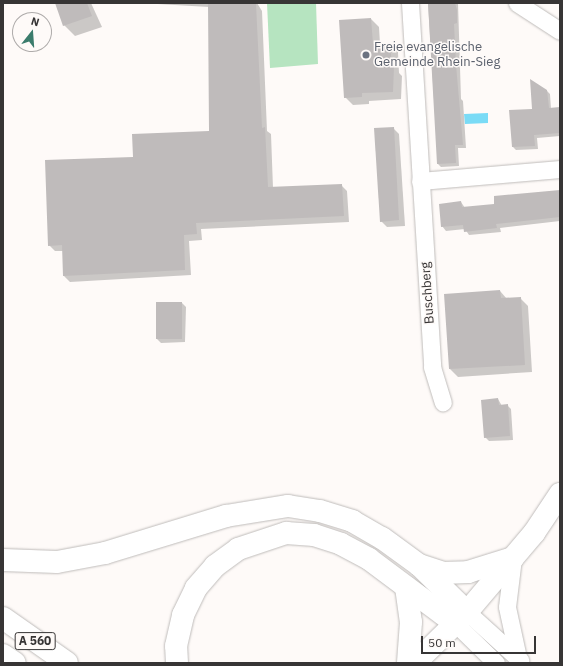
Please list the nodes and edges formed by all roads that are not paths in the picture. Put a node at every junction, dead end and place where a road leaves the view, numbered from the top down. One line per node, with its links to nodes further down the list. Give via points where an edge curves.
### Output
1 (410, 3): 5 (street, Buschberg)
2 (517, 3): 3 (street)
3 (560, 31)
4 (560, 169): 5 (street)
5 (420, 182): 6 (street, Buschberg, via 432,367)
6 (443, 402)
7 (560, 494): 8 (main road)
8 (513, 558): 10 (main road, via 468,572 443,573); 13 (main road); 15 (street, via 507,607)
9 (3, 560): 10 (main road, via 57,562 105,553 226,516 288,506 320,511 352,521 382,538)
10 (419, 565): 13 (main road)
11 (406, 586): 13 (main road); 18 (main road, via 369,559 341,544 314,535 286,533 266,538 238,549 215,566 196,588 182,615 176,646); 19 (main road, via 411,622)
12 (3, 618): 17 (main road, A 560)
13 (461, 618): 15 (street); 20 (main road); 21 (street)
14 (3, 655): 16 (main road, A 560)
15 (520, 660)
16 (15, 663)
17 (67, 663)
18 (177, 663)
19 (408, 663)
20 (415, 663)
21 (496, 663)

